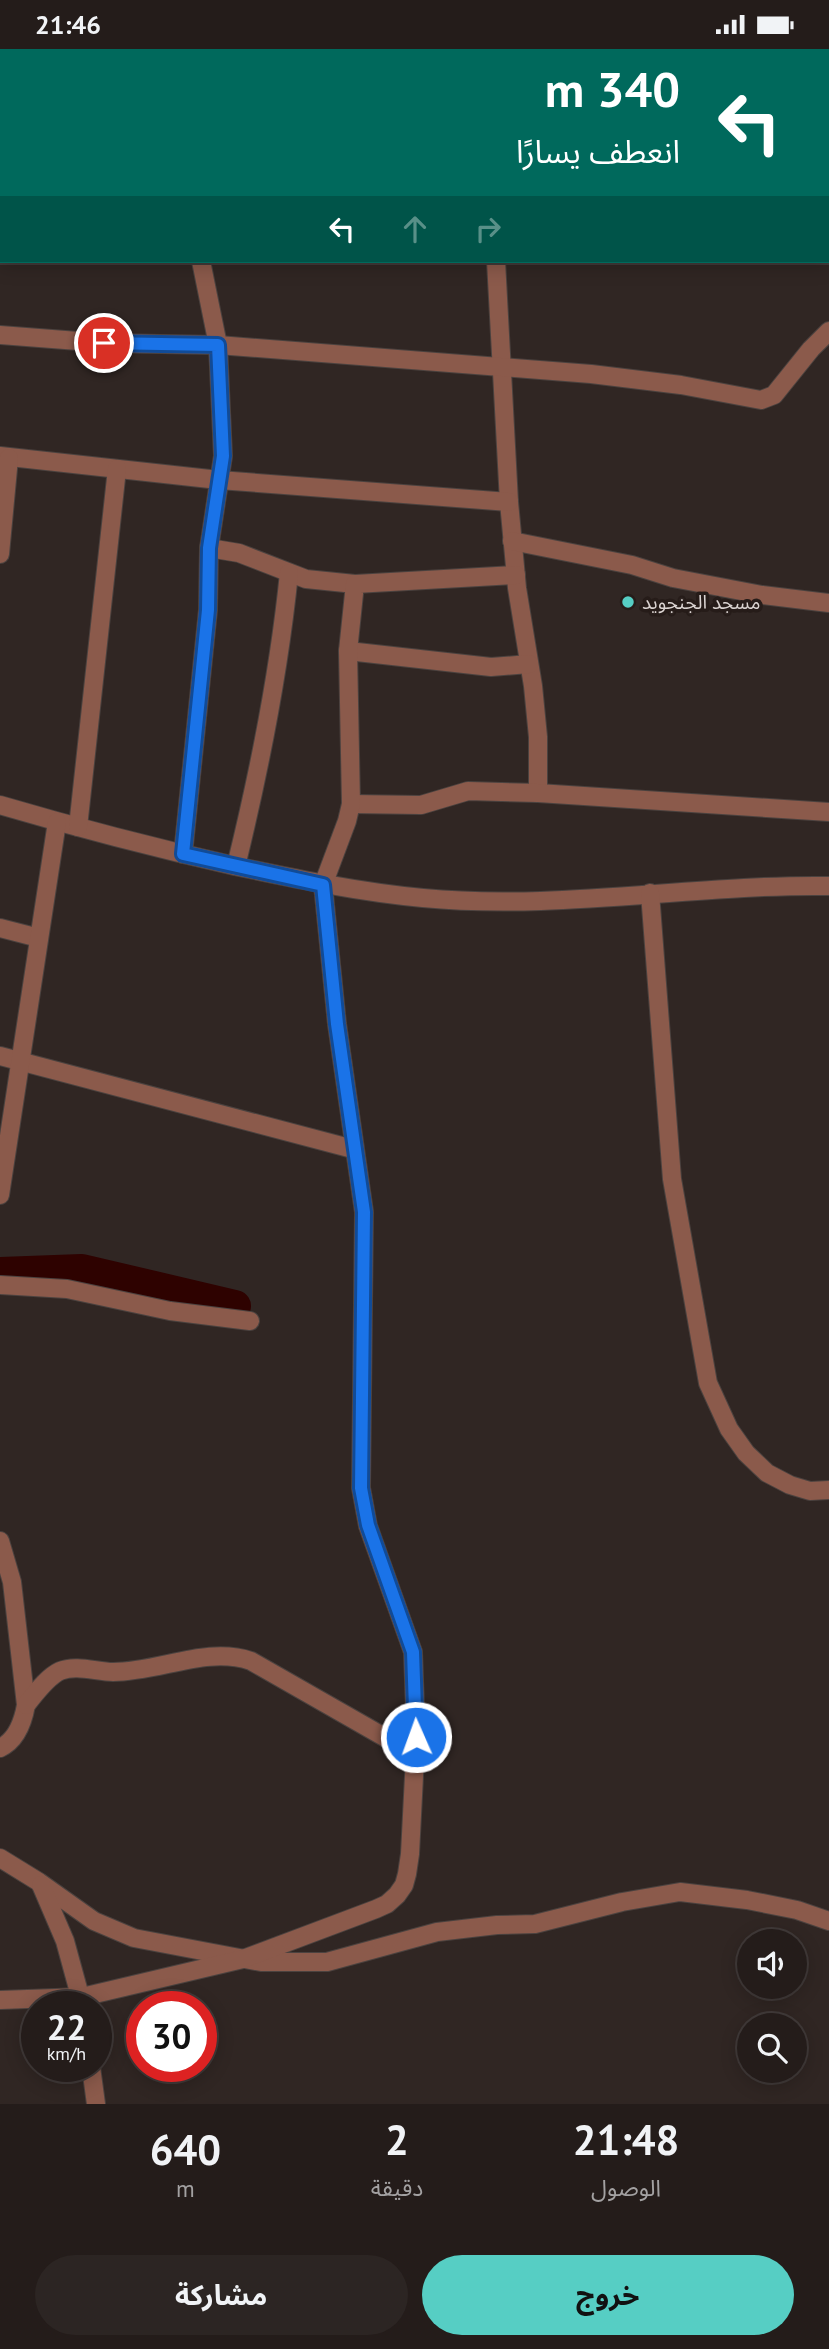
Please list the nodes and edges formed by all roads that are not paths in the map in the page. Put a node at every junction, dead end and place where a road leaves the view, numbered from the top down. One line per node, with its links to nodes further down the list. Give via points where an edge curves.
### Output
1 (201, 263): 5 (street)
2 (496, 263): 6 (street)
3 (829, 331): 6 (street, via 774,395 761,400 681,385)
4 (0, 335): 5 (street)
5 (218, 345): 6 (street); 9 (street, via 223,426)
6 (502, 368): 10 (street)
7 (5, 457): 8 (street); 13 (street)
8 (117, 469): 9 (street); 25 (street)
9 (219, 480): 10 (street); 12 (street)
10 (509, 502): 11 (street)
11 (512, 541): 15 (street); 17 (street, via 724,588)
12 (209, 548): 14 (street, via 239,553); 26 (street, via 208,610)
13 (0, 554)
14 (289, 573): 16 (street, via 317,582); 27 (street, via 260,767)
15 (516, 575): 16 (street); 19 (street)
16 (355, 584): 18 (street)
17 (829, 603)
18 (348, 651): 19 (street, via 491,667); 21 (street)
19 (529, 664): 20 (street, via 539,749)
20 (538, 793): 21 (street, via 468,791 421,805); 23 (street)
21 (351, 804): 28 (street)
22 (0, 805): 24 (street)
23 (829, 812)
24 (57, 822): 25 (street); 32 (street)
25 (78, 827): 26 (street)
26 (183, 854): 27 (street)
27 (236, 866): 28 (street)
28 (323, 885): 30 (street, via 424,898 518,901); 35 (street)
29 (829, 886): 30 (street)
30 (650, 893): 39 (street, via 673,1179 708,1383 729,1429 767,1472 810,1491)
31 (0, 928): 32 (street)
32 (40, 937): 34 (street)
33 (0, 1056): 34 (street)
34 (20, 1061): 35 (street); 36 (street)
35 (353, 1149): 43 (street, via 364,1212 361,1488 368,1525 413,1652)
36 (0, 1195)
37 (1, 1283): 38 (street, via 67,1289 170,1311)
38 (250, 1321)
39 (829, 1490)
40 (0, 1541): 41 (street, via 12,1582)
41 (26, 1705): 42 (street, via 22,1725); 43 (street, via 59,1671 114,1672 231,1656 251,1661)
42 (0, 1748)
43 (414, 1753): 47 (street, via 410,1854 404,1885 397,1895 376,1909)
44 (0, 1858): 45 (street)
45 (39, 1882): 47 (street, via 94,1921 134,1938); 48 (street, via 65,1941)
46 (829, 1920): 47 (street, via 747,1900 680,1892 536,1924 437,1931 327,1962 283,1964)
47 (243, 1959): 49 (street)
48 (79, 1991)
49 (112, 1994)
50 (0, 2000): 51 (street)
51 (21, 2001)
52 (93, 2082): 53 (street)
53 (96, 2104)

